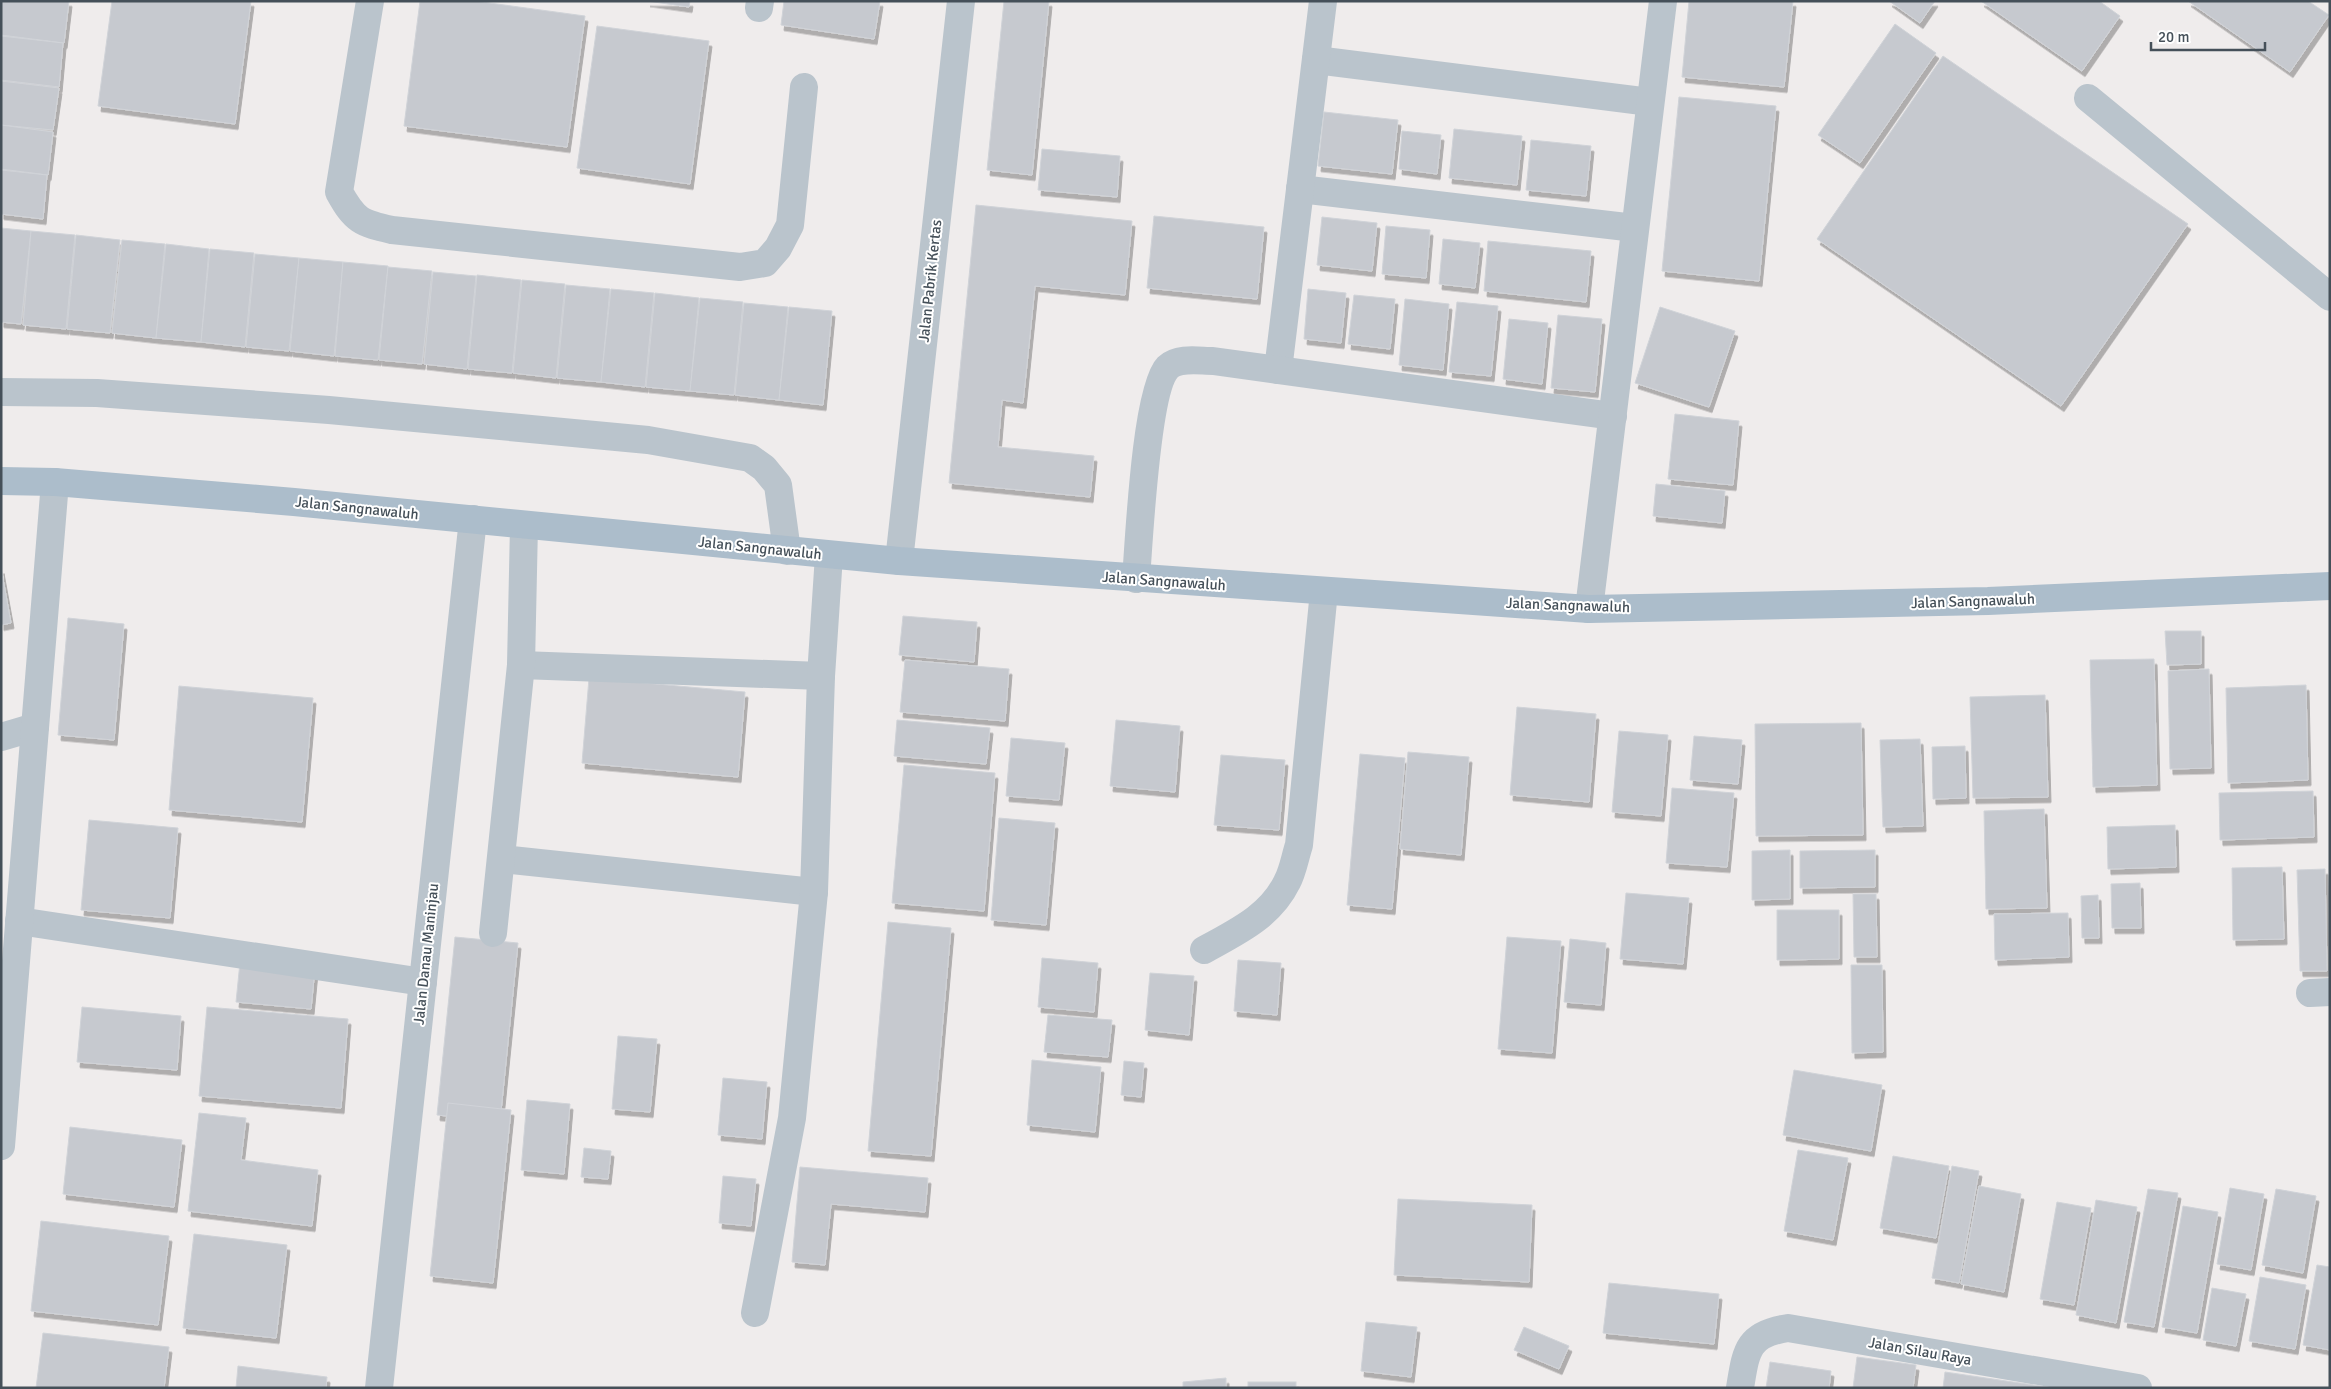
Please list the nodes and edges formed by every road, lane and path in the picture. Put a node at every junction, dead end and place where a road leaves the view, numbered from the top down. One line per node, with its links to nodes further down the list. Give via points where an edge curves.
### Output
1 (370, 1): 6 (street, via 339,192 349,212 365,224 392,230 740,267 765,263 778,248 790,225)
2 (962, 1): 21 (street, Jalan Pabrik Kertas)
3 (1323, 1): 5 (street)
4 (1663, 1): 8 (street)
5 (1316, 60): 8 (street); 9 (street)
6 (804, 87)
7 (2088, 98): 11 (street)
8 (1650, 102): 10 (street)
9 (1300, 189): 10 (street); 12 (street)
10 (1635, 228): 14 (street)
11 (2330, 298)
12 (1278, 370): 14 (street); 22 (street, via 1212,361 1179,361 1168,367 1161,378 1151,413)
13 (1, 392): 19 (street, via 98,393 329,410 648,440 750,458 764,468 778,485)
14 (1613, 416): 25 (street)
15 (1, 481): 16 (main road, Jalan Sangnawaluh)
16 (55, 482): 17 (main road, Jalan Sangnawaluh); 28 (street)
17 (473, 520): 18 (main road, Jalan Sangnawaluh); 35 (street, Jalan Danau Maninjau)
18 (524, 525): 19 (main road, Jalan Sangnawaluh); 26 (street)
19 (788, 551): 20 (main road, Jalan Sangnawaluh)
20 (829, 555): 21 (main road, Jalan Sangnawaluh); 27 (street)
21 (898, 562): 22 (main road, Jalan Sangnawaluh)
22 (1136, 579): 24 (main road, Jalan Sangnawaluh)
23 (2330, 586): 25 (main road, Jalan Sangnawaluh, via 1988,601)
24 (1324, 591): 25 (main road, Jalan Sangnawaluh); 34 (street, via 1299,845 1288,881 1275,902 1255,921)
25 (1589, 609)
26 (521, 665): 27 (street); 30 (street)
27 (821, 676): 31 (street)
28 (35, 727): 29 (street); 32 (street)
29 (1, 737)
30 (502, 859): 31 (street); 33 (street)
31 (814, 892): 37 (street, via 792,1118)
32 (19, 921): 35 (street); 36 (street)
33 (493, 933)
34 (1204, 950)
35 (423, 982): 39 (street, Jalan Danau Maninjau)
36 (1, 1146)
37 (754, 1313)
38 (2127, 1387): 40 (street, Jalan Silau Raya, via 1788,1328 1772,1330 1751,1345 1744,1361)
39 (379, 1388)
40 (1740, 1388)

